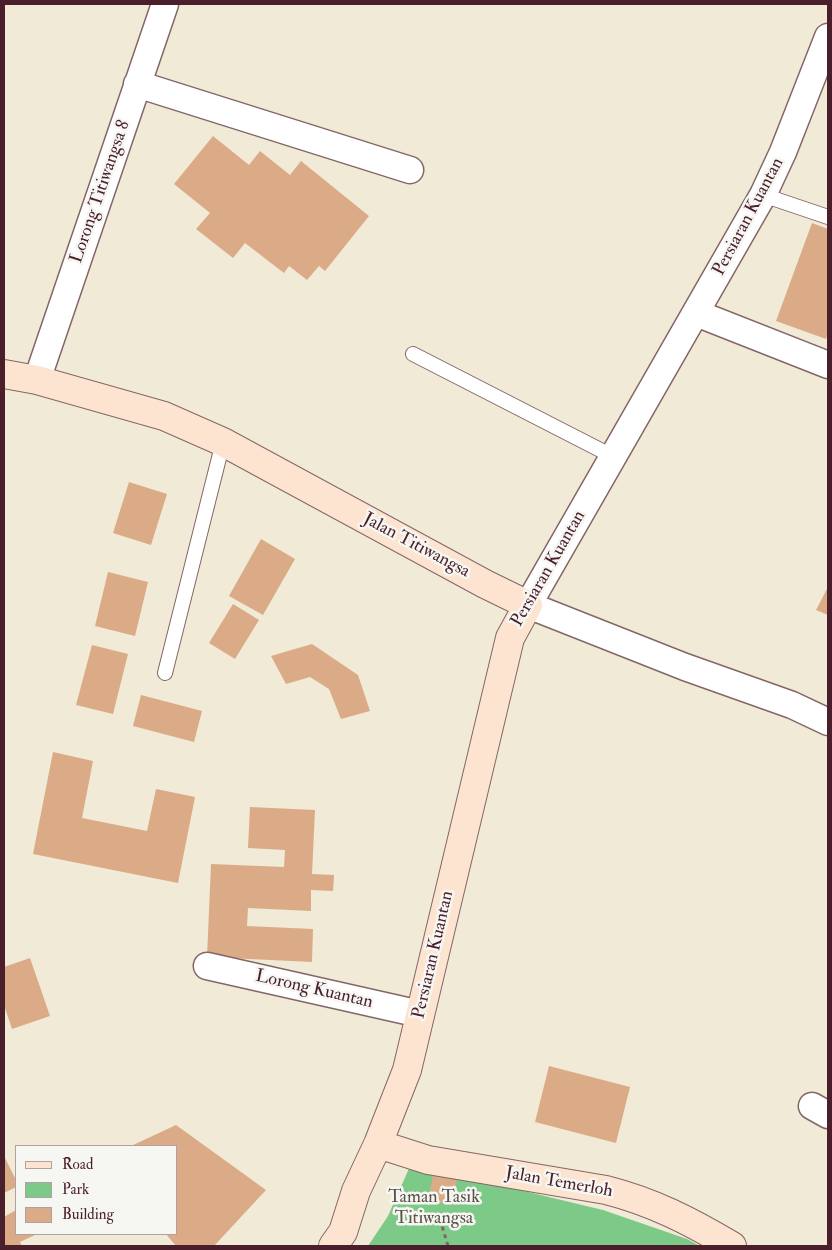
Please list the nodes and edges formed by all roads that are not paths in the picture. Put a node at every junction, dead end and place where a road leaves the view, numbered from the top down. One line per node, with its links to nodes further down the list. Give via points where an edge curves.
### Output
1 (165, 4): 3 (street, Lorong Titiwangsa 8)
2 (828, 37): 5 (street, Persiaran Kuantan)
3 (137, 84): 4 (street); 11 (street, Lorong Titiwangsa 8)
4 (410, 170)
5 (763, 195): 6 (lane); 7 (street, Persiaran Kuantan)
6 (828, 217)
7 (696, 313): 9 (street); 13 (street, Persiaran Kuantan)
8 (414, 354): 13 (lane)
9 (828, 365)
10 (4, 374): 11 (street, Jalan Titiwangsa)
11 (37, 380): 12 (street, Jalan Titiwangsa, via 164,416)
12 (223, 442): 14 (street, Jalan Titiwangsa); 15 (lane)
13 (614, 456): 14 (street, Persiaran Kuantan)
14 (528, 605): 16 (street, Jalan Titiwangsa, via 792,705); 18 (street, Persiaran Kuantan, via 510,638)
15 (165, 673)
16 (828, 722)
17 (207, 966): 18 (street, Lorong Kuantan)
18 (420, 1014): 19 (street, Persiaran Kuantan, via 407,1070)
19 (378, 1144): 20 (street, Persiaran Kuantan, via 356,1191 343,1232); 21 (street, Jalan Temerloh, via 428,1160 634,1197 690,1221)
20 (333, 1246)
21 (732, 1246)

